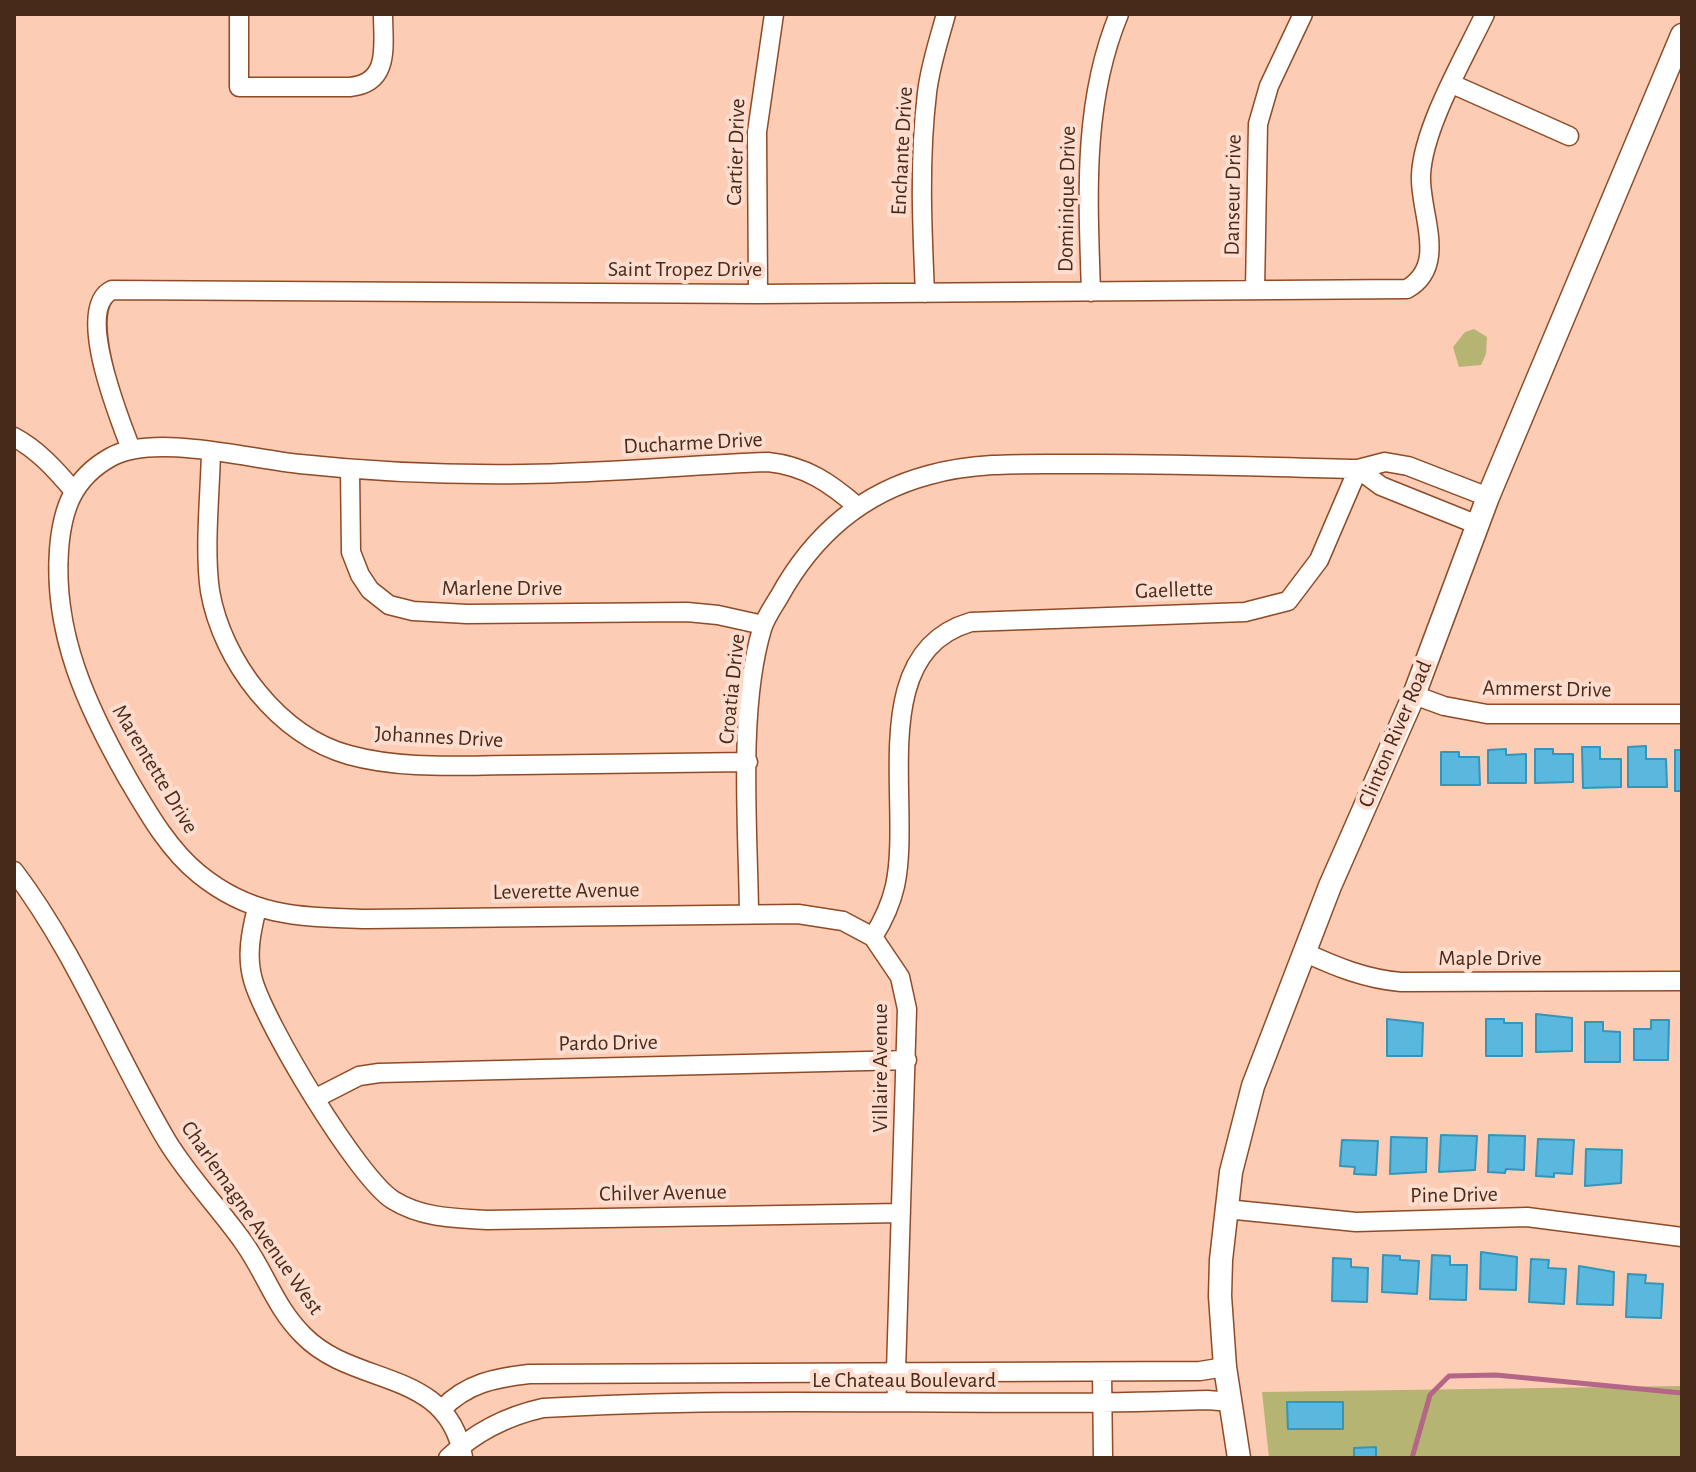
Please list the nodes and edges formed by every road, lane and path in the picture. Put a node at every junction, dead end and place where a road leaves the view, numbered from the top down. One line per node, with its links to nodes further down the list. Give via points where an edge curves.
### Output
1 (239, 14): 2 (street, via 239,87 350,87 374,79 382,63)
2 (383, 14)
3 (774, 14): 14 (street, Cartier Drive, via 757,132)
4 (946, 14): 13 (street, Enchante Drive, via 925,113)
5 (1119, 14): 12 (street, Dominique Drive, via 1091,122)
6 (1303, 14): 11 (street, Danseur Drive, via 1269,86 1258,124)
7 (1485, 14): 9 (street)
8 (1682, 35): 21 (street, Clinton River Road)
9 (1452, 84): 10 (street); 11 (street, Saint Tropez Drive, via 1425,144 1421,171 1431,254 1416,284 1398,291)
10 (1569, 136)
11 (1255, 290): 12 (street, Saint Tropez Drive)
12 (1091, 292): 13 (street, Saint Tropez Drive)
13 (925, 293): 14 (street, Saint Tropez Drive)
14 (758, 294): 16 (street, Saint Tropez Drive, via 112,290 100,300 99,337 109,392)
15 (14, 437): 20 (street, via 52,465)
16 (131, 449): 17 (street, Ducharme Drive); 20 (street, Ducharme Drive, via 99,464)
17 (211, 452): 19 (street, Ducharme Drive); 27 (street, Johannes Drive, via 210,591 223,631 251,684 314,740 348,755 409,765)
18 (1358, 469): 21 (street, via 1385,462 1408,466); 22 (street, via 984,466 900,484); 23 (street, via 1381,486); 31 (street, Gaellette, via 1319,560 1288,601 1245,612 971,622 943,633 921,655 908,684 900,725 896,884)
19 (350, 470): 22 (street, Ducharme Drive, via 524,474 768,462 810,472); 24 (street, Marlene Drive, via 351,552 365,583 389,605 467,614 687,612)
20 (73, 490): 29 (street, Marentette Drive, via 61,526 58,597 69,654 100,730 177,852 215,886)
21 (1488, 497): 23 (street, Clinton River Road)
22 (858, 507): 24 (street, Croatia Drive, via 804,556)
23 (1478, 525): 25 (street, Clinton River Road)
24 (763, 625): 27 (street, Croatia Drive, via 755,656)
25 (1414, 695): 26 (street, Ammerst Drive, via 1487,714); 32 (street, Clinton River Road)
26 (1682, 714)
27 (748, 762): 30 (street, Croatia Drive)
28 (14, 871): 47 (street, Charlemagne Avenue West, via 69,954 169,1144 245,1245 285,1315 325,1352 411,1387)
29 (257, 908): 30 (street, Leverette Avenue, via 367,919); 35 (street, via 250,932 253,982)
30 (749, 912): 31 (street, Leverette Avenue, via 823,916)
31 (873, 937): 34 (street, Villaire Avenue, via 891,960 904,993)
32 (1304, 952): 33 (street, Maple Drive, via 1374,980); 36 (street, Clinton River Road, via 1253,1086)
33 (1682, 981)
34 (907, 1060): 35 (street, Pardo Drive, via 407,1071 359,1076); 37 (street, Villaire Avenue)
35 (316, 1098): 37 (street, Chilver Avenue, via 374,1183 390,1198 426,1214 487,1220)
36 (1226, 1209): 38 (street, Pine Drive, via 1356,1222 1527,1217); 39 (street, Clinton River Road, via 1220,1296)
37 (901, 1213): 40 (street, Villaire Avenue)
38 (1682, 1237)
39 (1225, 1367): 41 (street, Le Chateau Boulevard); 44 (street, Clinton River Road)
40 (896, 1371): 41 (street, Le Chateau Boulevard); 42 (street, Le Chateau Boulevard); 43 (street, Villaire Avenue)
41 (1102, 1372): 45 (street)
42 (574, 1373): 46 (street); 47 (street, Le Chateau Boulevard, via 487,1379)
43 (897, 1402): 45 (street, Le Chateau Boulevard); 46 (street, Le Chateau Boulevard)
44 (1232, 1402): 45 (street, Le Chateau Boulevard); 50 (street, Clinton River Road)
45 (1104, 1404): 49 (street)
46 (574, 1406): 48 (street, Le Chateau Boulevard, via 522,1412 490,1427)
47 (442, 1409): 48 (street, Charlemagne Avenue West, via 454,1425)
48 (457, 1454)
49 (1103, 1458)
50 (1239, 1458)

